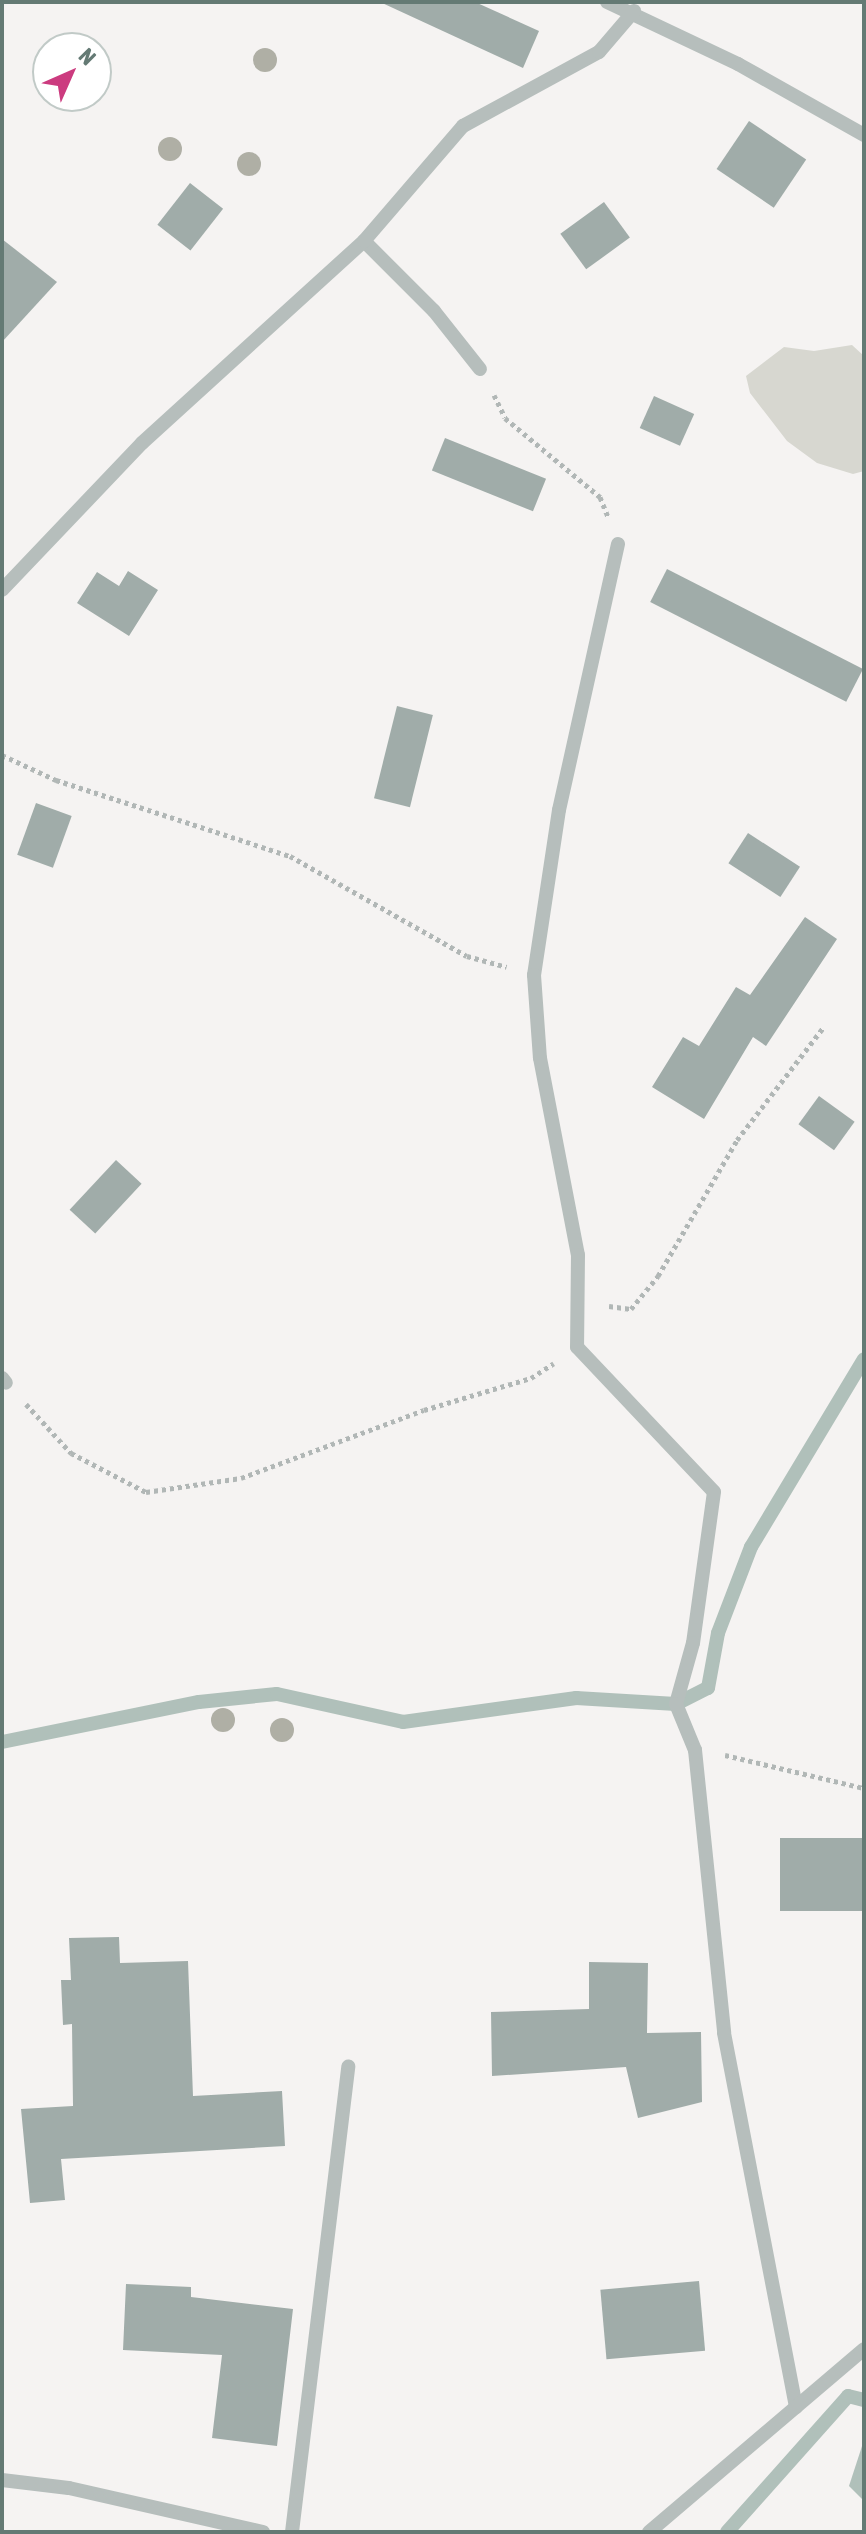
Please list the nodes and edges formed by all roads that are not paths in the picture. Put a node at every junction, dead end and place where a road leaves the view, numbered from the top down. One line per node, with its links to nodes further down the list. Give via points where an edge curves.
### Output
1 (607, 2): 2 (street)
2 (634, 11): 3 (street); 4 (street, via 599,52 463,126)
3 (864, 135)
4 (364, 241): 5 (street, via 434,311); 7 (street, via 142,443)
5 (480, 369)
6 (618, 544): 10 (street, via 559,810 534,975 540,1058 578,1255 577,1347 714,1492 693,1643 676,1704 695,1750 724,2033)
7 (2, 590)
8 (348, 2066): 13 (street)
9 (864, 2349): 10 (street)
10 (796, 2407): 14 (street)
11 (2, 2480): 12 (street, via 69,2488)
12 (263, 2532)
13 (292, 2532)
14 (649, 2532)

